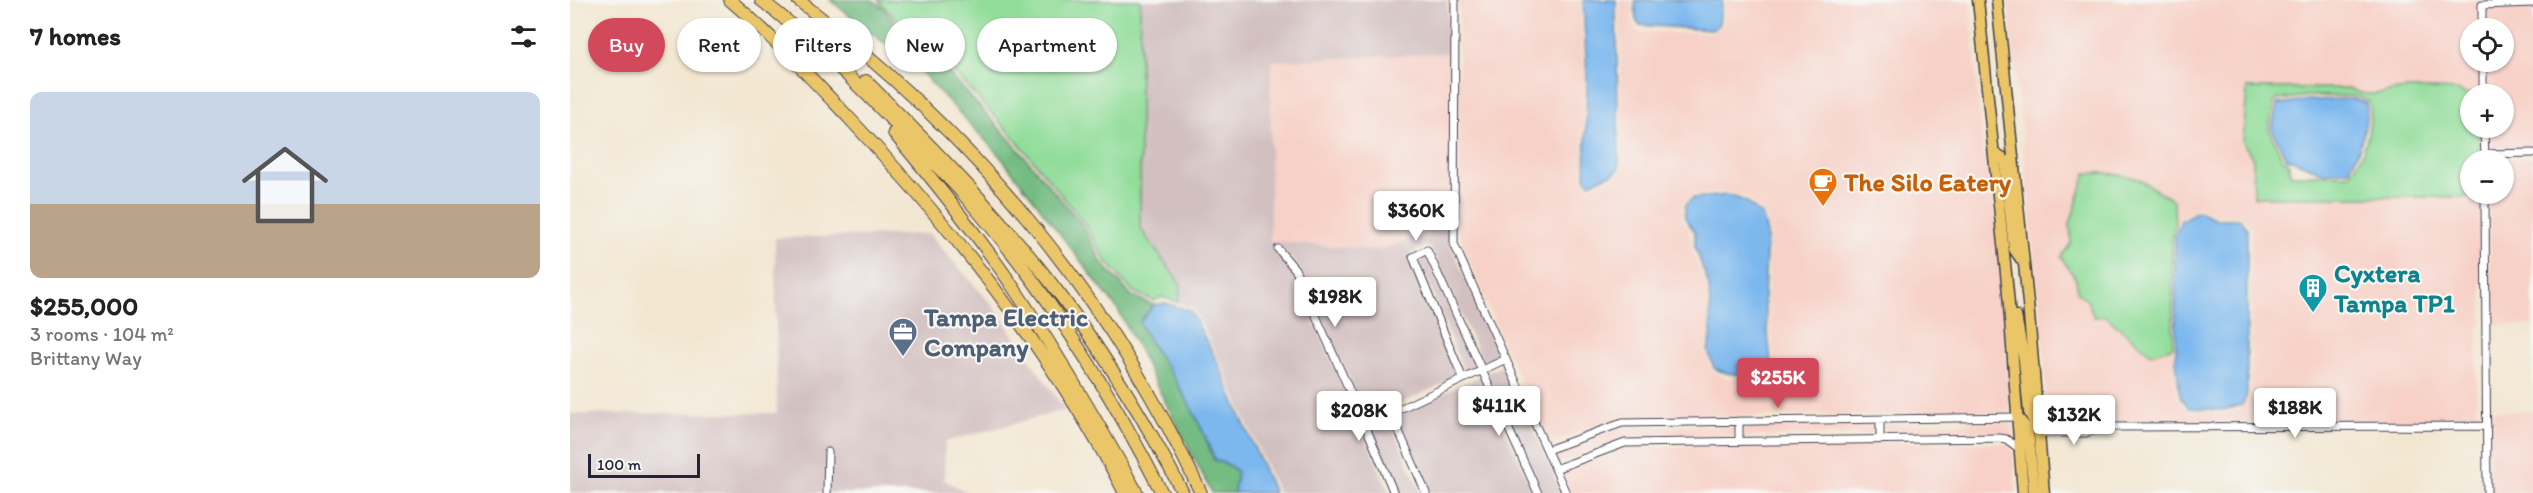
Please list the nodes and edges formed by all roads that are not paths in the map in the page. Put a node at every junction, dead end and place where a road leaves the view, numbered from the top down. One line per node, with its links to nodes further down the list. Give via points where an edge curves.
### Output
1 (730, 0): 40 (highway, via 877,148 961,247 1060,384)
2 (761, 0): 9 (highway)
3 (798, 0): 44 (highway, via 863,51 932,114 1027,217 1117,341 1167,425)
4 (1455, 0): 21 (street, via 1454,244)
5 (1978, 0): 14 (main road)
6 (1996, 0): 19 (main road)
7 (2512, 2): 8 (street); 10 (street, via 2482,5)
8 (2533, 3)
9 (783, 18)
10 (2482, 18)
11 (846, 72): 13 (highway)
12 (855, 72): 43 (highway, via 992,213 1061,296 1130,400)
13 (850, 76): 41 (highway, via 854,89 923,168 1010,282); 42 (highway, via 963,195 1021,266 1100,381)
14 (1994, 153): 19 (main road, via 2005,164 2014,249); 20 (main road)
15 (2533, 153): 16 (street)
16 (2514, 155)
17 (2485, 204): 30 (street)
18 (1278, 249): 29 (street, via 1296,269)
19 (2023, 263): 24 (main road)
20 (2008, 293): 26 (main road); 32 (main road, via 2024,360 2029,412)
21 (1506, 359): 22 (street); 35 (street)
22 (1482, 370): 23 (street); 23 (street, via 1428,250 1413,257); 47 (street)
23 (1462, 379): 25 (street)
24 (2037, 403): 31 (street, via 2051,418 2088,421); 32 (main road)
25 (1391, 413): 29 (street); 46 (street)
26 (2018, 417): 27 (street); 36 (main road); 50 (main road, via 2028,430)
27 (1880, 420): 28 (street); 33 (street)
28 (1739, 421): 34 (street); 35 (street, via 1622,423)
29 (1365, 425): 45 (street)
30 (2487, 426): 31 (street); 52 (street)
31 (2103, 427): 32 (street, via 2086,433)
32 (2040, 433): 51 (main road)
33 (1880, 438): 34 (street); 36 (street, via 1999,438)
34 (1739, 441): 38 (street, via 1625,442)
35 (1547, 450): 38 (street)
36 (2021, 450): 49 (main road)
37 (828, 452): 39 (street)
38 (1555, 469): 48 (street)
39 (827, 493)
40 (1125, 493)
41 (1137, 493)
42 (1162, 493)
43 (1183, 493)
44 (1201, 493)
45 (1394, 493)
46 (1426, 493)
47 (1538, 493)
48 (1566, 493)
49 (2023, 493)
50 (2034, 493)
51 (2044, 493)
52 (2487, 493)

